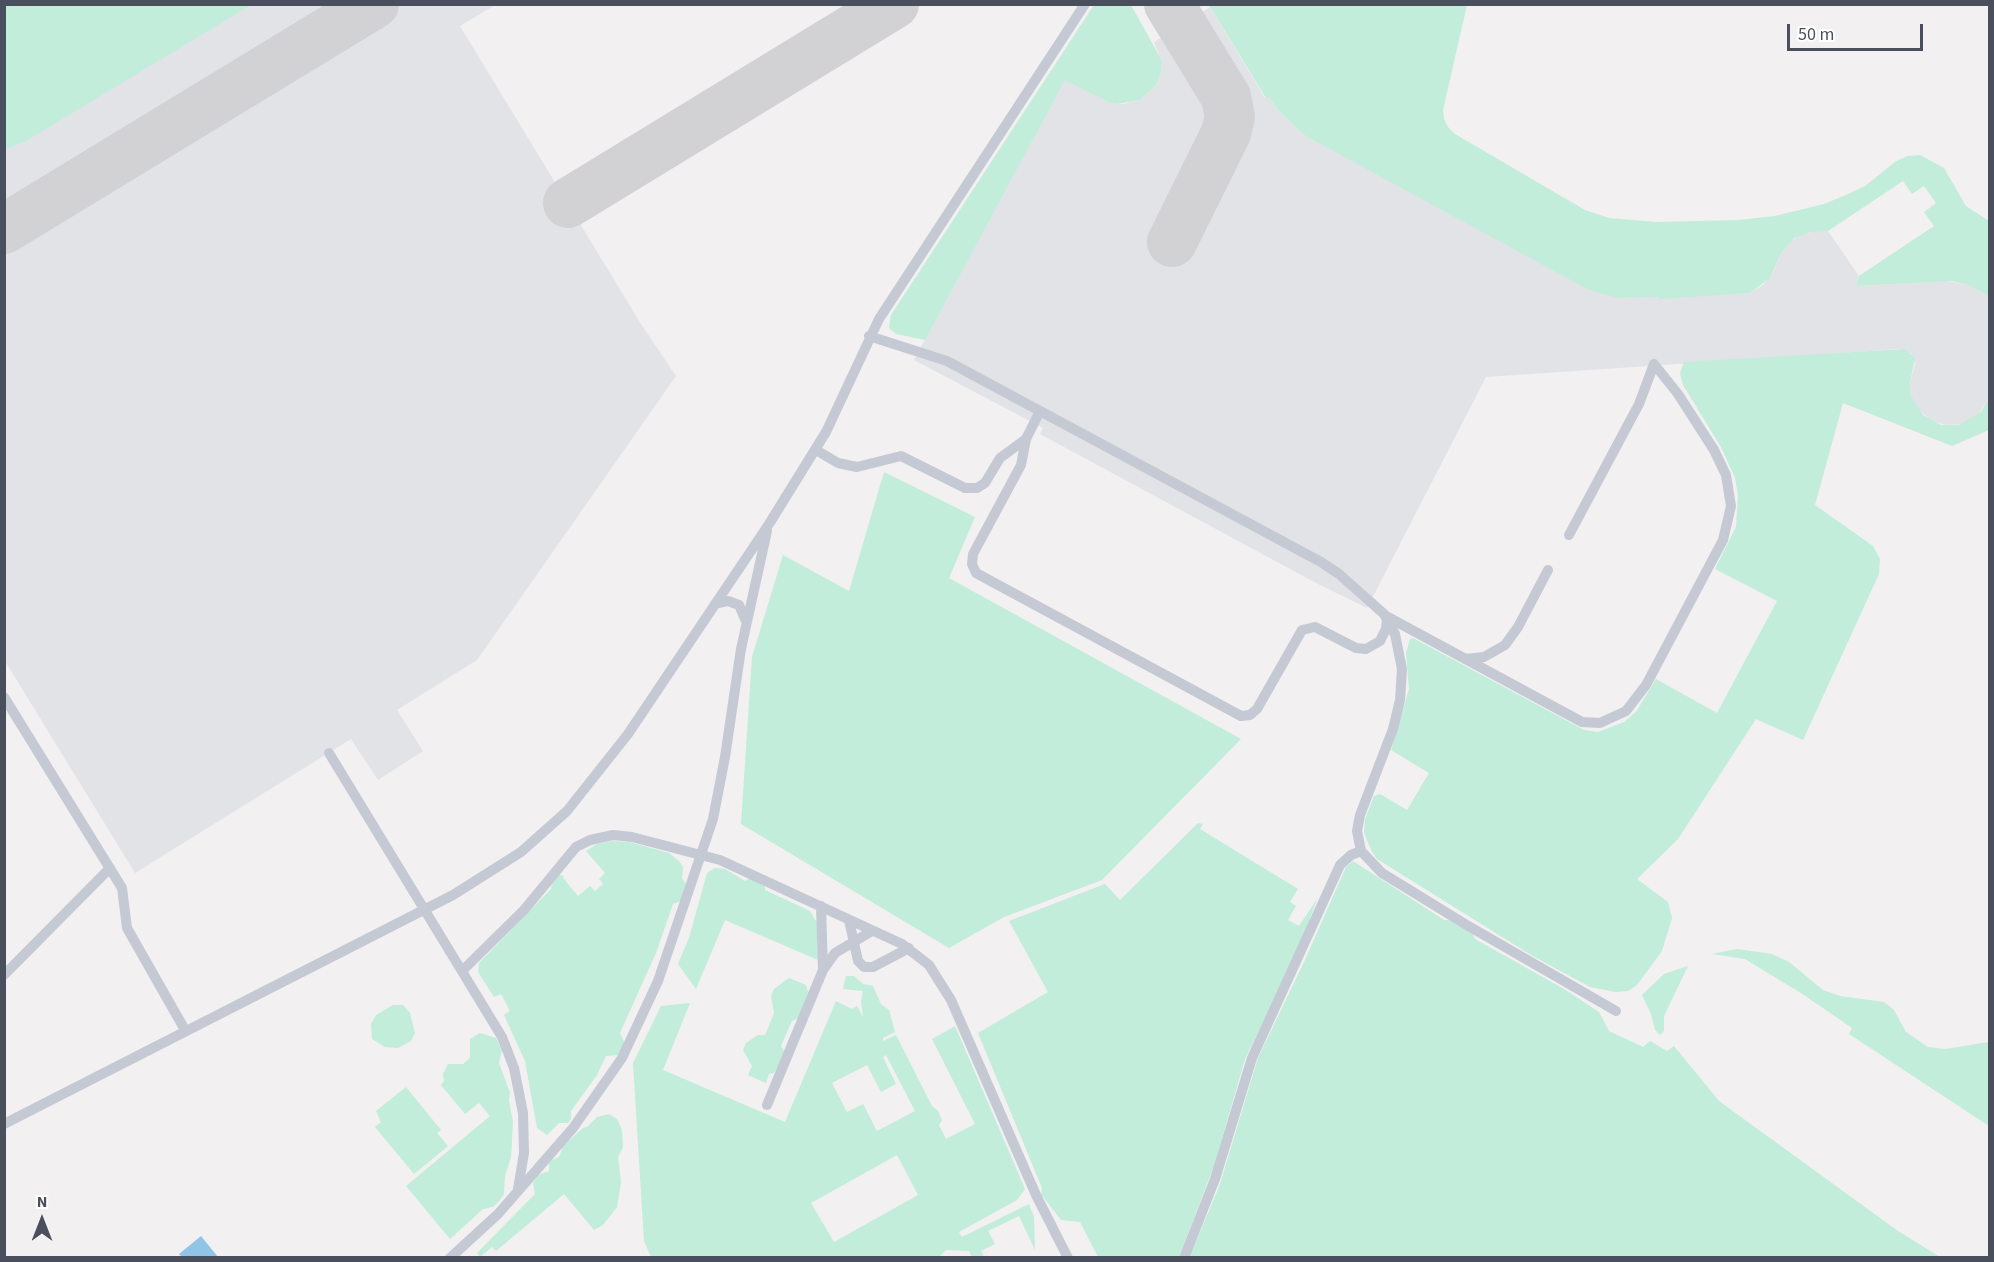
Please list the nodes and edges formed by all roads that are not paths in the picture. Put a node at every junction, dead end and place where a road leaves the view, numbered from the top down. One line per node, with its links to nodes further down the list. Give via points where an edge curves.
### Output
1 (1084, 4): 2 (lane)
2 (869, 336): 3 (lane, via 946,361); 5 (lane)
3 (1040, 411): 4 (lane); 10 (lane, via 1321,562)
4 (1026, 439): 5 (lane, via 1000,458 982,486 971,489 901,456 857,467 838,463); 10 (lane, via 1021,465 973,554 976,573 1241,716 1257,709 1302,630 1315,627 1356,648 1366,649 1380,641 1386,630)
5 (816, 450): 6 (lane)
6 (769, 524): 9 (lane); 11 (lane)
7 (1569, 535): 12 (lane, via 1639,404 1654,364 1714,450 1726,475 1731,506 1723,540 1646,685 1617,717 1582,722)
8 (1548, 570): 12 (lane, via 1505,645 1484,657)
9 (715, 604): 11 (lane, via 728,600 739,605); 19 (lane, via 628,734 567,811 503,865)
10 (1385, 616): 12 (lane); 15 (lane, via 1395,634 1400,656 1400,700 1358,824)
11 (746, 623): 16 (lane, via 725,757)
12 (1465, 659)
13 (4, 697): 17 (lane)
14 (329, 753): 19 (lane)
15 (1361, 851): 27 (lane, via 1382,873); 34 (lane, via 1340,865 1252,1058 1212,1188)
16 (703, 853): 18 (lane); 24 (lane, via 620,835 584,842 572,851 516,919); 31 (lane, via 658,981 622,1058 573,1128)
17 (110, 868): 26 (lane); 28 (lane, via 124,892 127,928)
18 (821, 906): 20 (lane); 25 (lane)
19 (425, 909): 24 (lane); 28 (lane)
20 (849, 920): 21 (lane); 22 (lane)
21 (872, 931): 22 (lane); 23 (lane)
22 (854, 941): 23 (lane, via 859,963 866,967); 25 (lane, via 835,953)
23 (909, 948): 33 (lane, via 928,965 951,1000 1036,1195)
24 (463, 970): 31 (lane, via 502,1037 516,1078 525,1138 523,1167)
25 (823, 970): 29 (lane)
26 (4, 975)
27 (1616, 1011)
28 (185, 1030): 30 (lane)
29 (767, 1105)
30 (8, 1122)
31 (515, 1195): 32 (lane)
32 (450, 1257)
33 (1068, 1257)
34 (1184, 1257)

